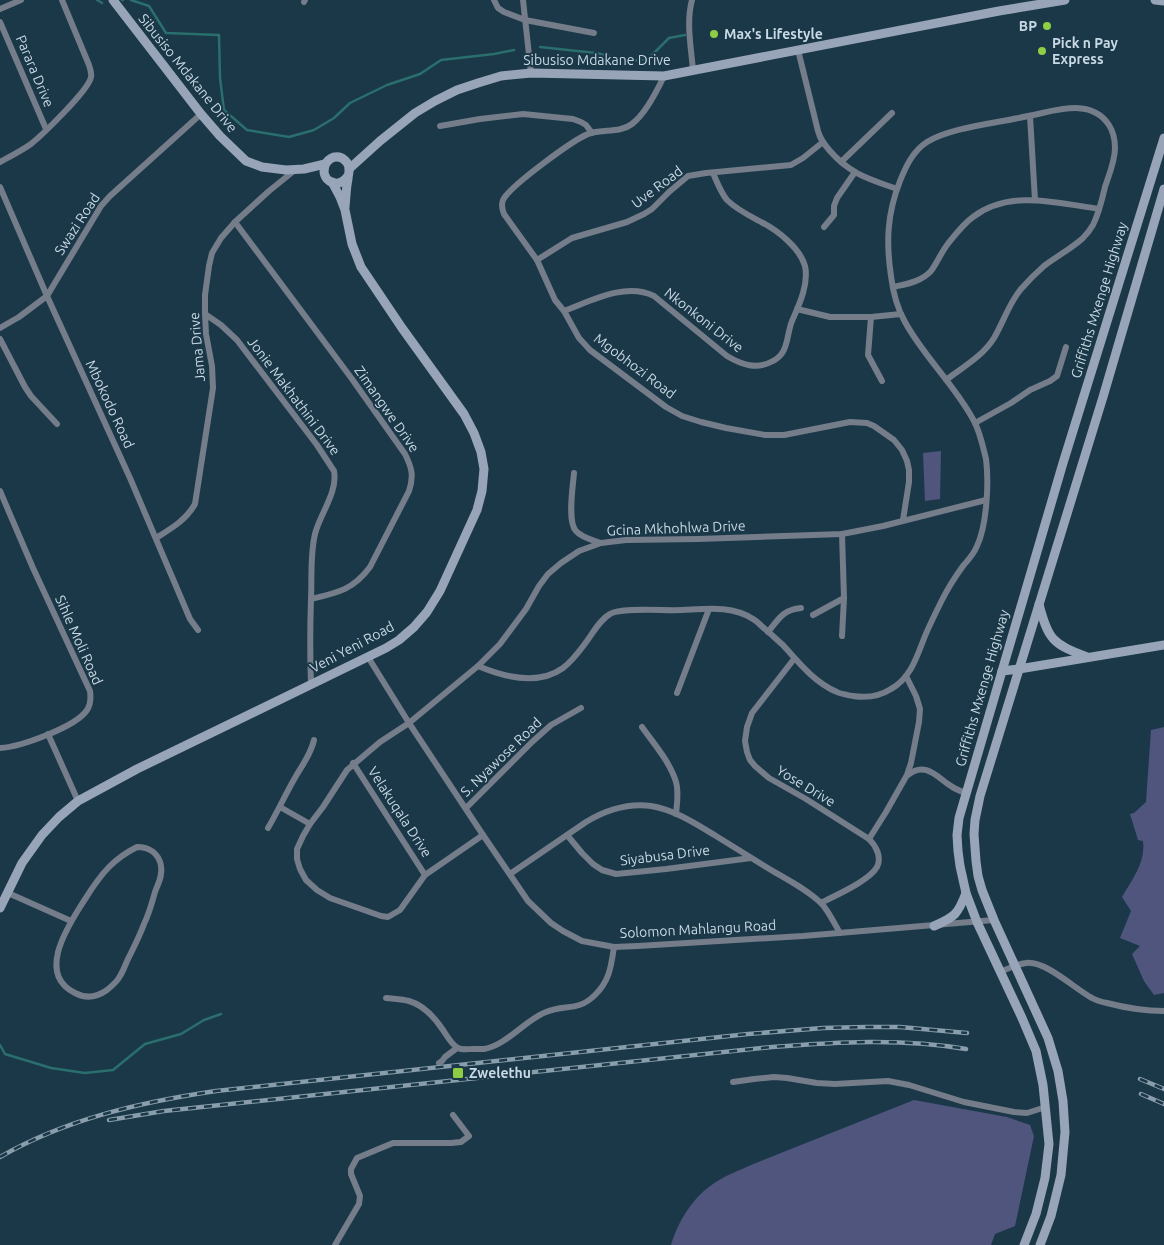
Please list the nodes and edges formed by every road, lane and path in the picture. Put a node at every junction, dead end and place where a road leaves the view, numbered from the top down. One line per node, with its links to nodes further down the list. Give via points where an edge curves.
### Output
1 (21, 0): 10 (street)
2 (62, 0): 22 (street, via 90,66 91,76 79,96)
3 (113, 0): 19 (street, Sibusiso Mdakane Drive)
4 (494, 0): 11 (street, via 504,12)
5 (523, 0): 11 (street)
6 (692, 0): 15 (street, via 689,28)
7 (1065, 0): 14 (street, Sibusiso Mdakane Drive)
8 (1155, 0): 9 (street)
9 (1164, 2)
10 (0, 9)
11 (525, 20): 13 (street); 16 (street)
12 (0, 22): 22 (street, Parara Drive)
13 (594, 33)
14 (798, 50): 15 (street, Sibusiso Mdakane Drive); 26 (street)
15 (693, 70): 17 (street, Sibusiso Mdakane Drive)
16 (531, 73): 17 (street, Sibusiso Mdakane Drive); 25 (street, Sibusiso Mdakane Drive, via 501,76 457,90 415,112)
17 (664, 76): 23 (street, Mgobhozi Road, via 656,94 633,123 615,130)
18 (892, 113): 29 (street)
19 (201, 114): 31 (street, Sibusiso Mdakane Drive, via 246,161 268,168); 47 (street, Swazi Road, via 101,206)
20 (1030, 116): 39 (street, via 956,131 929,140 907,165); 40 (street); 41 (street, via 1079,107 1102,116 1109,125 1115,155)
21 (440, 126): 23 (street, via 523,114 573,119)
22 (46, 129): 28 (street, via 29,145)
23 (592, 132): 45 (street, Mgobhozi Road, via 564,148 503,200 504,214)
24 (1164, 138): 82 (street, Griffiths Mxenge Highway)
25 (380, 141): 27 (street, Sibusiso Mdakane Drive, via 361,154); 32 (street, Sibusiso Mdakane Drive)
26 (823, 142): 29 (street); 34 (street, Uve Road, via 791,165)
27 (344, 159): 30 (street, via 333,158); 32 (street)
28 (0, 162)
29 (840, 162): 33 (street)
30 (325, 164): 31 (street, Sibusiso Mdakane Drive); 35 (street)
31 (299, 170): 35 (street, Sibusiso Mdakane Drive); 43 (street, Jama Drive, via 269,191)
32 (349, 172): 36 (street, via 343,181); 42 (street, Veni Yeni Road)
33 (855, 172): 39 (street); 44 (street, via 837,198 834,216)
34 (712, 173): 45 (street, Uve Road, via 688,176 644,214 572,238); 48 (street, Nkonkoni Drive, via 727,199 743,213 778,233 797,251 805,276)
35 (324, 175): 36 (street, Veni Yeni Road)
36 (332, 182): 42 (street, Veni Yeni Road)
37 (0, 188): 47 (street, Mbokodo Road)
38 (1164, 189): 69 (street, Griffiths Mxenge Highway)
39 (897, 190): 46 (street, via 888,232)
40 (1035, 200): 41 (street); 46 (street, via 1006,202 973,217 946,247 931,271 918,280)
41 (1099, 209): 56 (street, via 1086,236 1043,267 1020,289 986,349)
42 (345, 210): 77 (street, Veni Yeni Road, via 360,267 464,414 481,452 484,470 477,510 427,612 392,644)
43 (235, 222): 50 (street, Jama Drive, via 220,238 212,253); 68 (street, Zimangwe Drive, via 352,379 410,465 412,481 409,491 370,567 347,588)
44 (824, 227)
45 (537, 260): 49 (street, Mgobhozi Road, via 555,300)
46 (893, 288): 51 (street)
47 (47, 296): 53 (street, Swazi Road); 65 (street, Mbokodo Road)
48 (797, 309): 49 (street, Nkonkoni Drive, via 783,353 771,362 753,366 739,364 727,356 654,296 643,292 618,292); 52 (street, via 830,317)
49 (564, 311): 63 (street, Mgobhozi Road, via 590,350 682,416 765,435 784,435 850,422 867,423 879,430 894,440 907,461 909,482)
50 (205, 314): 65 (street, Jama Drive, via 213,388 195,504 183,521); 68 (street, Jonie Makhathini Drive, via 237,340 334,471 330,498 316,532 312,553)
51 (901, 314): 52 (street); 56 (street)
52 (871, 317): 57 (street, via 868,355)
53 (0, 328)
54 (0, 339): 59 (street, via 24,387)
55 (1066, 347): 58 (street, via 1054,379)
56 (946, 380): 58 (street)
57 (882, 381)
58 (976, 423): 62 (street, via 986,461)
59 (57, 424)
60 (574, 473): 66 (street, via 572,526 584,537)
61 (0, 491): 89 (street, Sihle Moli Road, via 90,691 88,709 81,718)
62 (986, 500): 63 (street, Gcina Mkhohlwa Drive); 83 (street, via 978,546 947,589)
63 (903, 520): 64 (street, Gcina Mkhohlwa Drive)
64 (842, 534): 66 (street, Gcina Mkhohlwa Drive); 67 (street)
65 (156, 538): 73 (street, Mbokodo Road, via 190,619)
66 (601, 543): 80 (street, Gcina Mkhohlwa Drive, via 579,551 548,574 500,644)
67 (844, 598): 72 (street); 75 (street)
68 (311, 599): 84 (street, Jonie Makhathini Drive)
69 (1039, 604): 78 (street, via 1052,638 1066,649); 81 (street, Griffiths Mxenge Highway)
70 (801, 608): 74 (street, via 784,612)
71 (709, 609): 74 (street, via 743,614 753,618); 80 (street, via 631,610 609,614 574,659 553,674 522,678); 85 (street)
72 (813, 615)
73 (198, 630)
74 (768, 632): 79 (street)
75 (842, 636)
76 (1164, 645): 78 (street)
77 (368, 657): 84 (street, Veni Yeni Road); 87 (street, Solomon Mahlangu Road)
78 (1088, 657): 81 (street)
79 (794, 659): 83 (street, via 836,692 858,697 888,692); 103 (street, Yose Drive, via 752,713 745,742 750,760 769,778)
80 (478, 666): 87 (street, Gcina Mkhohlwa Drive)
81 (1019, 669): 82 (street); 111 (street, Griffiths Mxenge Highway, via 975,820 974,850 978,876)
82 (1002, 671): 94 (street, Griffiths Mxenge Highway)
83 (906, 676): 93 (street, via 920,709 912,763)
84 (311, 684): 95 (street, Veni Yeni Road, via 136,769)
85 (677, 693)
86 (581, 708): 97 (street, S. Nyawose Road, via 551,725)
87 (409, 722): 92 (street, Gcina Mkhohlwa Drive); 97 (street, Solomon Mahlangu Road)
88 (642, 727): 98 (street, via 669,765 676,781)
89 (48, 734): 91 (street, Sihle Moli Road); 95 (street)
90 (314, 740): 96 (street)
91 (0, 748)
92 (353, 763): 99 (street, Gcina Mkhohlwa Drive); 106 (street, Velakuqala Drive)
93 (907, 775): 94 (street, via 922,769 931,771); 103 (street)
94 (966, 793): 108 (street, Griffiths Mxenge Highway, via 959,818 958,852)
95 (78, 801): 107 (street, Veni Yeni Road, via 42,835 22,862)
96 (280, 807): 99 (street); 100 (street)
97 (466, 808): 101 (street, Solomon Mahlangu Road)
98 (676, 814): 102 (street, via 652,807 613,809); 104 (street)
99 (310, 824): 106 (street, Gcina Mkhohlwa Drive, via 297,850 300,869 306,880 330,898 388,917 400,910)
100 (268, 828)
101 (483, 835): 105 (street, Solomon Mahlangu Road); 106 (street, Gcina Mkhohlwa Drive)
102 (567, 835): 104 (street, Siyabusa Drive, via 593,864 616,874); 105 (street)
103 (869, 839): 109 (street, via 878,851 877,867 863,880)
104 (751, 858): 109 (street)
105 (510, 874): 116 (street, Solomon Mahlangu Road, via 528,901 551,923 582,940)
106 (426, 875)
107 (8, 893): 110 (street, Veni Yeni Road); 112 (street)
108 (966, 893): 113 (street, Griffiths Mxenge Highway); 114 (street, via 957,913)
109 (821, 903): 115 (street)
110 (0, 908)
111 (994, 920): 113 (street, Solomon Mahlangu Road); 117 (street, Griffiths Mxenge Highway)
112 (71, 921): 112 (street, via 58,951 57,973 62,983 78,995 100,995 120,977 145,924 161,875 159,858 153,850 137,847 110,866)
113 (977, 922): 114 (street, Solomon Mahlangu Road); 118 (street, Griffiths Mxenge Highway)
114 (934, 926): 115 (street, Solomon Mahlangu Road)
115 (840, 933): 116 (street, Solomon Mahlangu Road)
116 (614, 947): 121 (street, via 611,971 604,986 584,1004 545,1012 498,1044 485,1049)
117 (1015, 965): 118 (street); 120 (street, via 1036,963 1095,1000 1124,1008); 128 (street, Griffiths Mxenge Highway, via 1048,1038 1063,1101 1065,1132 1061,1175)
118 (1000, 972): 124 (street, Griffiths Mxenge Highway, via 1036,1051)
119 (386, 998): 121 (street, via 408,1000 423,1008)
120 (1164, 1011)
121 (457, 1048): 122 (street)
122 (438, 1063)
123 (733, 1082): 124 (street, via 774,1077 835,1084 888,1081 1014,1112 1027,1113)
124 (1046, 1107): 127 (street, Griffiths Mxenge Highway, via 1050,1144 1045,1178)
125 (453, 1115): 126 (street, via 469,1136 462,1142 393,1143 357,1158 351,1169 360,1196 359,1204)
126 (334, 1245)
127 (1024, 1245)
128 (1040, 1245)

